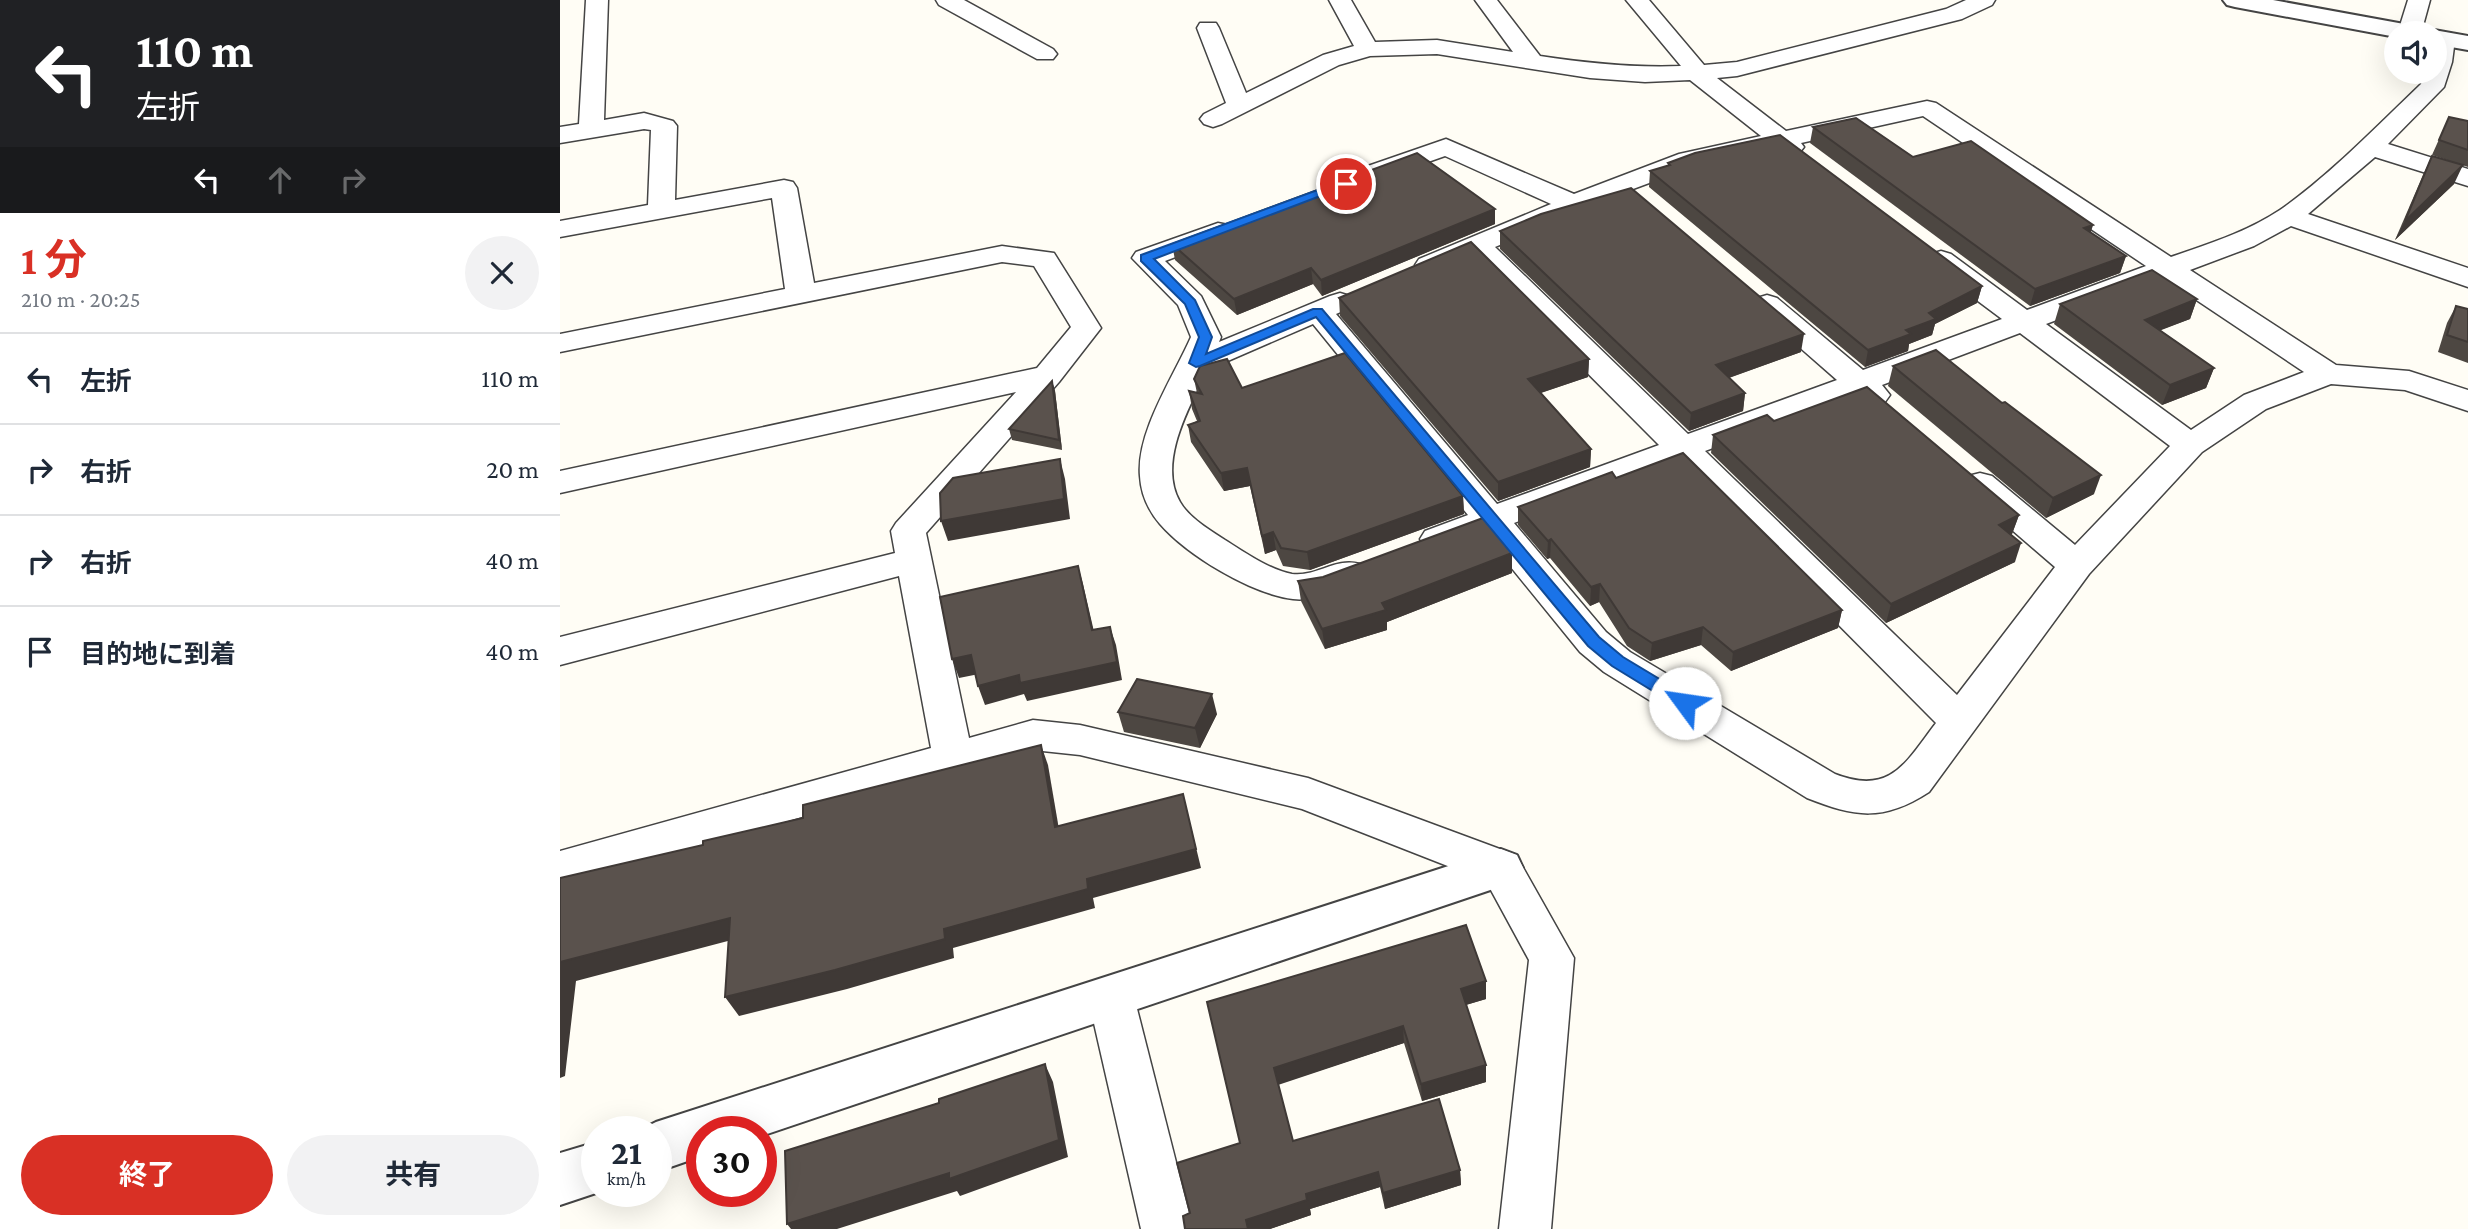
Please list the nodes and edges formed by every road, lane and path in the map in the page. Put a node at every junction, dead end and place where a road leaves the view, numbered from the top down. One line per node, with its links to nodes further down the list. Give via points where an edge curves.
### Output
1 (597, 0): 19 (street)
2 (947, 0): 13 (street)
3 (1340, 0): 12 (street)
4 (1486, 0): 14 (street)
5 (1637, 0): 15 (street)
6 (1984, 0): 15 (street, via 1954,13 1737,69)
7 (2235, 0): 11 (street)
8 (2419, 0): 9 (street)
9 (2428, 21)
10 (1208, 28): 17 (street)
11 (2384, 28)
12 (1368, 49): 14 (street, via 1437,47); 17 (street, via 1331,60)
13 (1045, 54)
14 (1532, 61): 15 (street, via 1604,72)
15 (1695, 73): 21 (street)
16 (2432, 84): 22 (street)
17 (1240, 106): 18 (street)
18 (1213, 119)
19 (591, 130): 20 (street); 27 (street, via 644,121 664,126)
20 (560, 135)
21 (1779, 138): 23 (street); 26 (street, via 1688,160 1635,192); 33 (street, via 1927,108)
22 (2371, 148): 24 (street); 28 (street)
23 (1812, 163)
24 (2468, 178)
25 (1341, 186): 26 (street, via 1446,147)
26 (1574, 204): 31 (street)
27 (661, 210): 30 (street); 38 (street, via 784,188)
28 (2288, 216): 33 (street, via 2244,240); 35 (street)
29 (1250, 219): 42 (street, via 1146,258 1191,302 1206,337)
30 (560, 229)
31 (1476, 245): 34 (street); 49 (street)
32 (1924, 247): 40 (street)
33 (2170, 268): 40 (street); 43 (street)
34 (1403, 276)
35 (2468, 278)
36 (1747, 287): 45 (street)
37 (1367, 291): 39 (street)
38 (801, 295): 41 (street); 44 (street, via 1002,254 1044,259 1086,328)
39 (1318, 312): 42 (street); 52 (street)
40 (2025, 322): 45 (street); 48 (street)
41 (560, 343)
42 (1196, 363): 55 (street, via 1167,422 1156,470 1163,505 1190,533 1233,561 1286,585 1312,586)
43 (2328, 374): 46 (street, via 2409,381); 48 (street, via 2255,402)
44 (1048, 375): 51 (street); 54 (street, via 908,531)
45 (1860, 383): 47 (street); 49 (street)
46 (2468, 401)
47 (1901, 418)
48 (2190, 445): 56 (street)
49 (1684, 448): 52 (street); 58 (street)
50 (1963, 470): 56 (street)
51 (560, 482)
52 (1491, 519): 53 (street); 58 (street, via 1593,642 1618,662 1821,786 1852,799 1897,793 1915,780)
53 (1415, 548)
54 (914, 561): 57 (street); 59 (street)
55 (1376, 562)
56 (2076, 565): 58 (street)
57 (560, 652)
58 (1958, 720)
59 (953, 758): 60 (street, via 1033,735 1080,740 1308,794); 61 (street)
60 (1502, 868): 62 (street); 67 (street, via 1552,958)
61 (560, 869)
62 (1111, 997): 63 (street); 66 (street)
63 (672, 1142)
64 (581, 1172): 65 (street)
65 (560, 1179)
66 (1167, 1229)
67 (1525, 1229)

